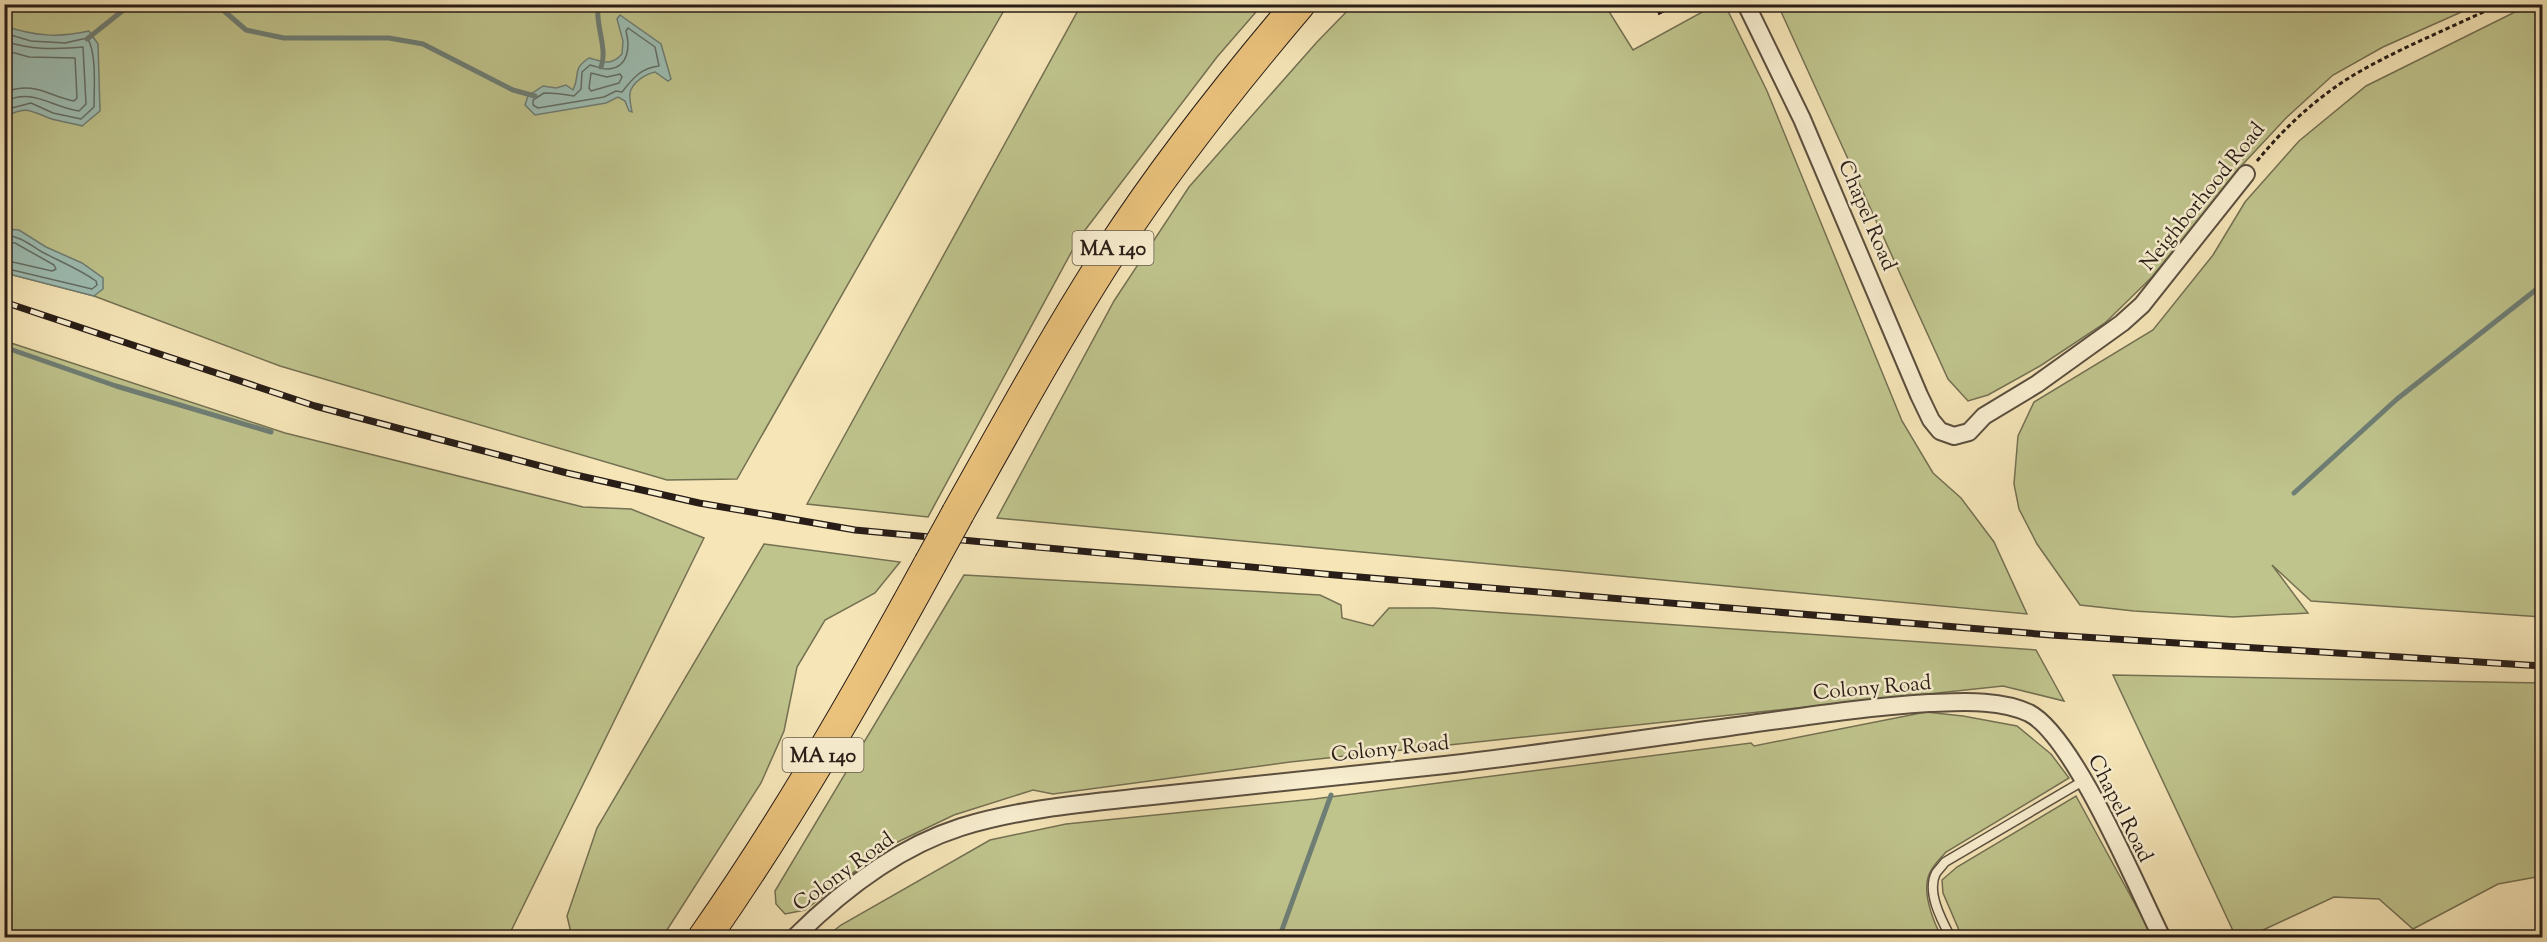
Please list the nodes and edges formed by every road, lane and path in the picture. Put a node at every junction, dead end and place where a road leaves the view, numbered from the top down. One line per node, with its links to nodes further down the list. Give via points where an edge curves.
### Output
1 (1299, 4): 8 (highway, MA 140, bridge, via 1206,117 1110,253 1028,388 812,772)
2 (1746, 4): 5 (street, Chapel Road, via 1802,120 1919,395 1935,426)
3 (2500, 4): 4 (path, Neighborhood Road, via 2351,77 2287,128)
4 (2246, 174): 5 (street, Neighborhood Road, via 2142,305 2122,323 2037,384 1984,416 1970,432)
5 (1954, 436)
6 (2025, 712): 7 (street, Chapel Road, via 2043,723); 9 (street, Colony Road, via 1989,704 1927,704 1447,764 1033,810 957,828 906,851 854,887)
7 (2083, 781): 10 (lane, via 1945,862 1935,874 1933,888 1936,906); 11 (street, Chapel Road)
8 (704, 938)
9 (794, 938)
10 (1951, 938)
11 (2162, 938)

